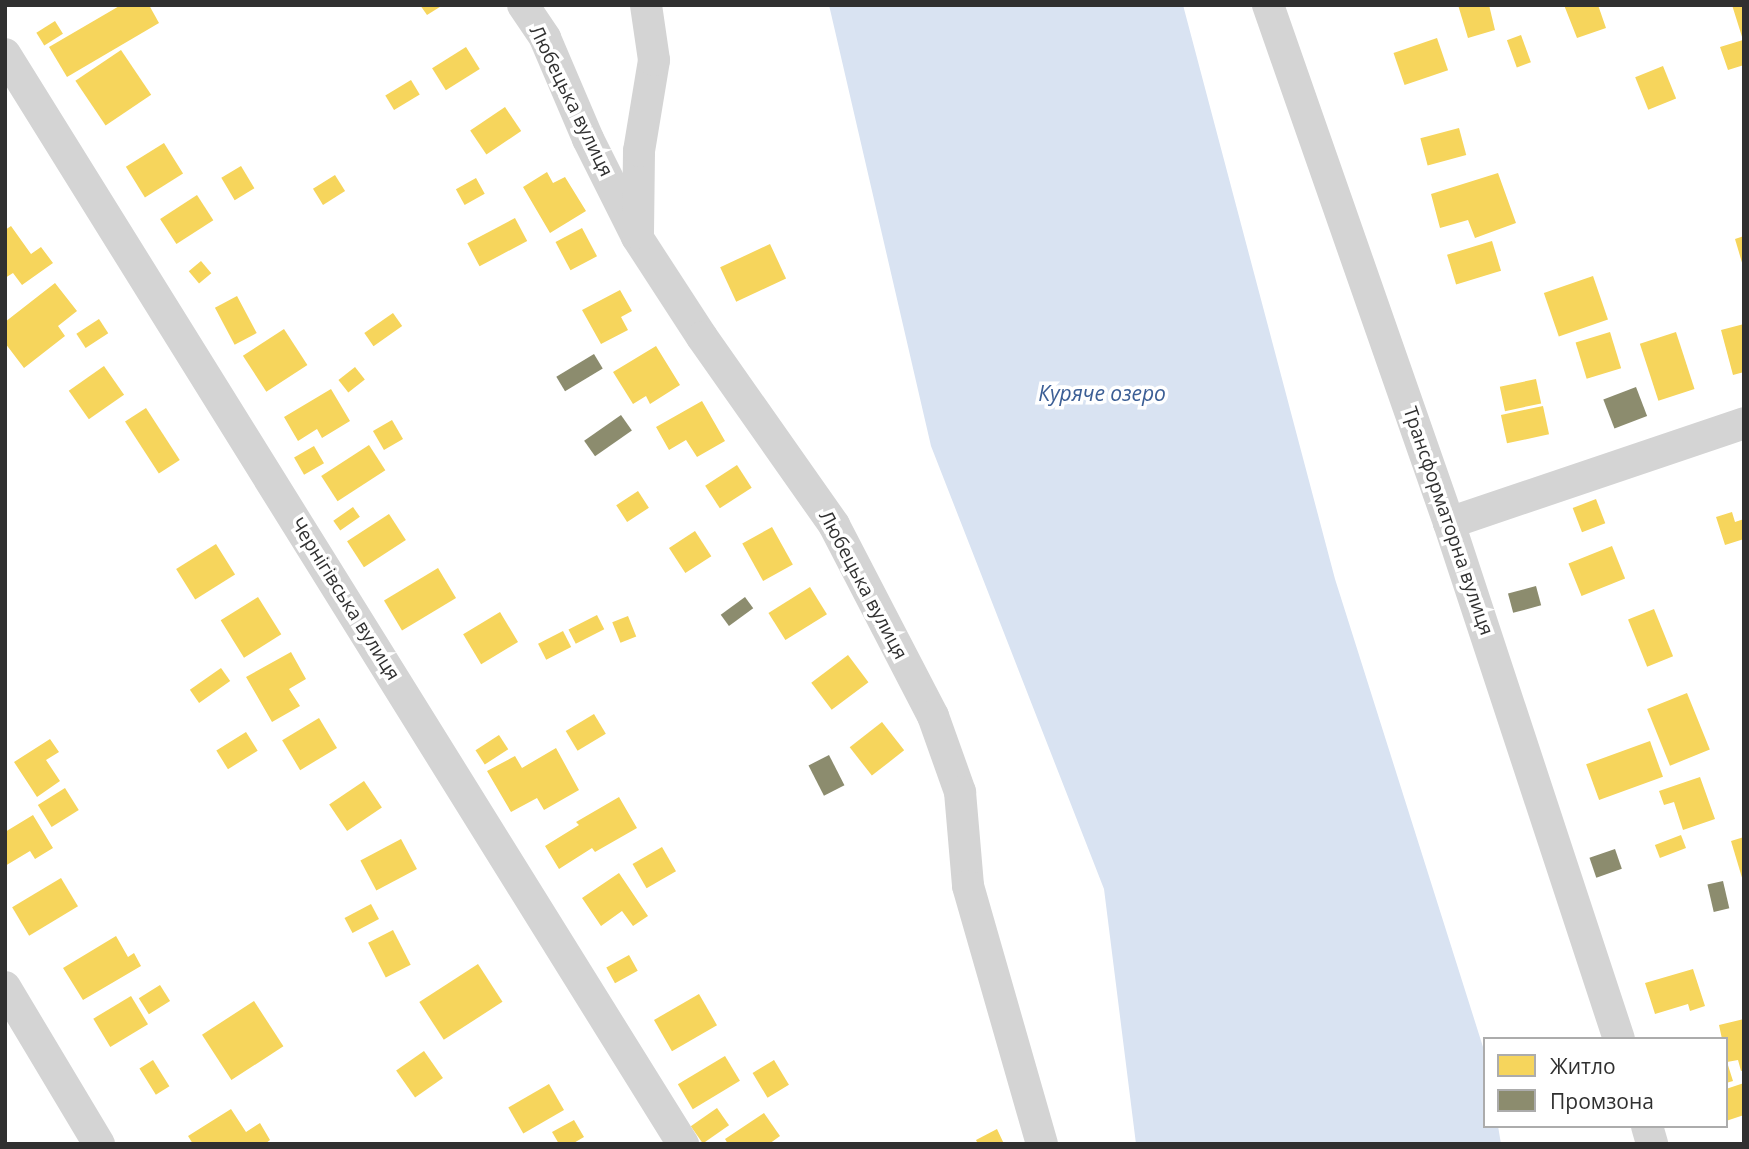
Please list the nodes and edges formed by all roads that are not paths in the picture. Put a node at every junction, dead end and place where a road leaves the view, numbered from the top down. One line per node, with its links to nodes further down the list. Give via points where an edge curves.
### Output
1 (523, 5): 5 (street, Любецька вулиця, via 545,38 588,139)
2 (646, 5): 5 (street, via 654,60 639,151)
3 (1268, 5): 7 (street, Трансформаторна вулиця)
4 (5, 54): 11 (street, Чернігівська вулиця)
5 (638, 237): 12 (street, Любецька вулиця, via 834,525 933,716 960,792 968,886)
6 (1744, 422): 7 (street)
7 (1450, 523): 9 (street, Трансформаторна вулиця)
8 (5, 987): 10 (street)
9 (1618, 1037)
10 (99, 1144)
11 (683, 1144)
12 (1041, 1144)

